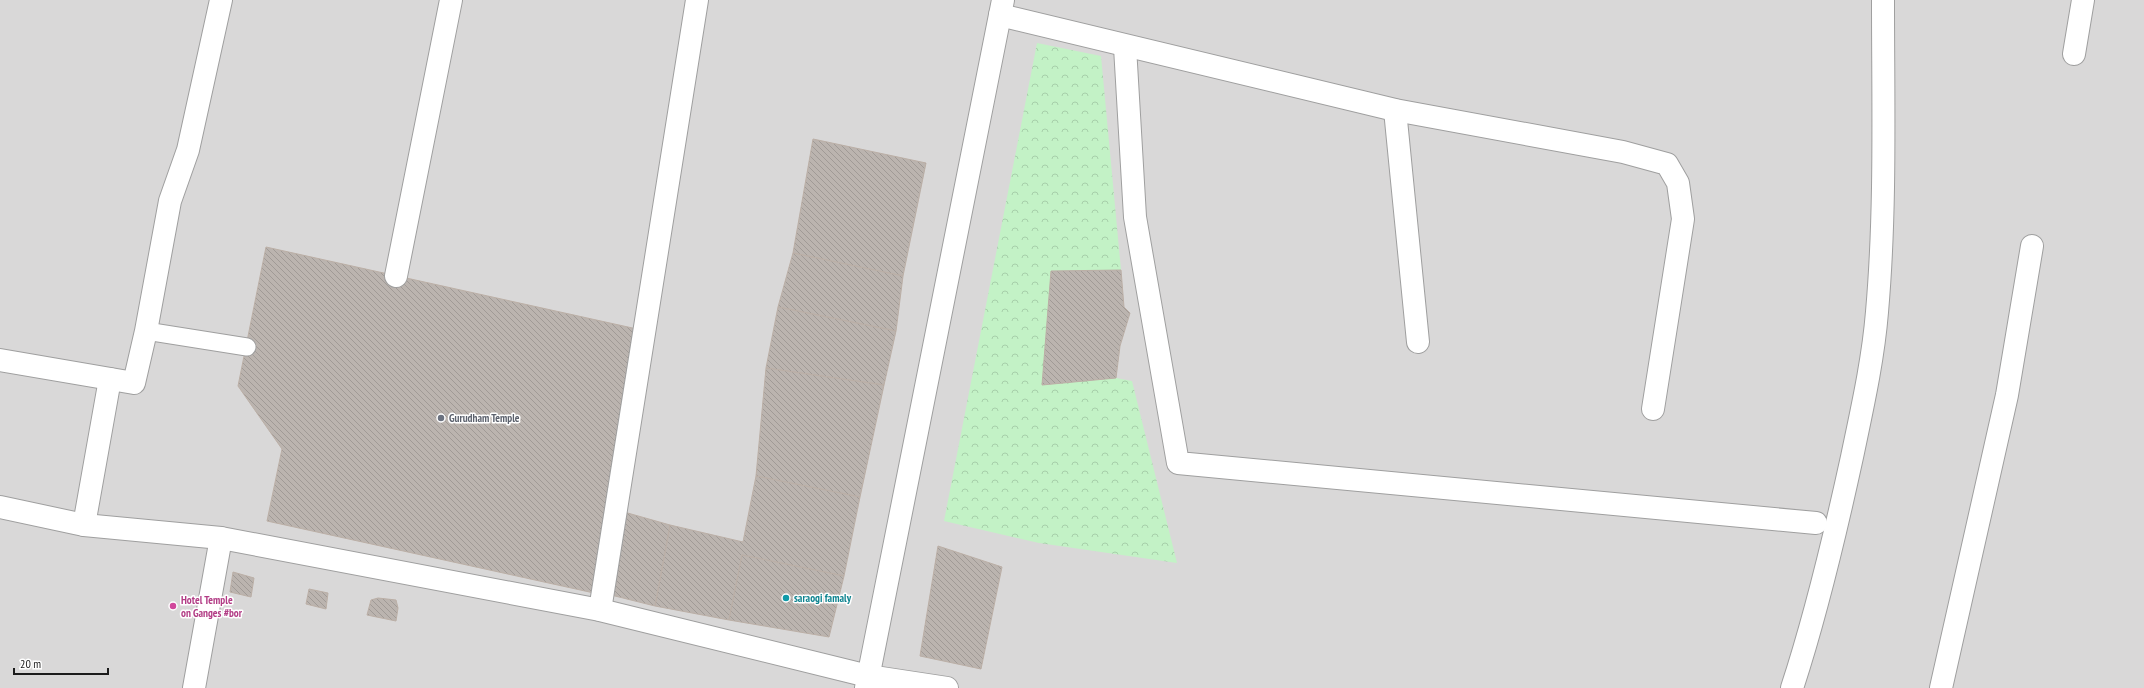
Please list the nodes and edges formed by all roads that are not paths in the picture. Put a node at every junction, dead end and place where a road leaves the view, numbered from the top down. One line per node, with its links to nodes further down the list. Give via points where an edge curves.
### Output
1 (221, 0): 12 (street, via 188,150 170,201)
2 (451, 0): 11 (street)
3 (697, 0): 22 (street)
4 (1884, 0): 26 (street, via 1882,230 1877,313 1865,398 1837,526 1812,628)
5 (2084, 0): 8 (street)
6 (1002, 8): 7 (street); 23 (street)
7 (1125, 47): 9 (street); 19 (street, via 1135,217 1178,463)
8 (2074, 54)
9 (1395, 110): 13 (street); 17 (street, via 1623,152 1667,164 1678,183 1683,219)
10 (2032, 246): 27 (street, via 2007,395)
11 (396, 276)
12 (146, 331): 14 (lane); 16 (street, via 134,383)
13 (1418, 342)
14 (246, 347)
15 (0, 360): 16 (street)
16 (110, 379): 20 (street)
17 (1653, 409)
18 (0, 507): 20 (street)
19 (1816, 523)
20 (84, 525): 21 (street)
21 (221, 538): 22 (street); 24 (street)
22 (600, 610): 23 (street)
23 (867, 682): 25 (street)
24 (194, 688)
25 (947, 688)
26 (1792, 688)
27 (1941, 688)

